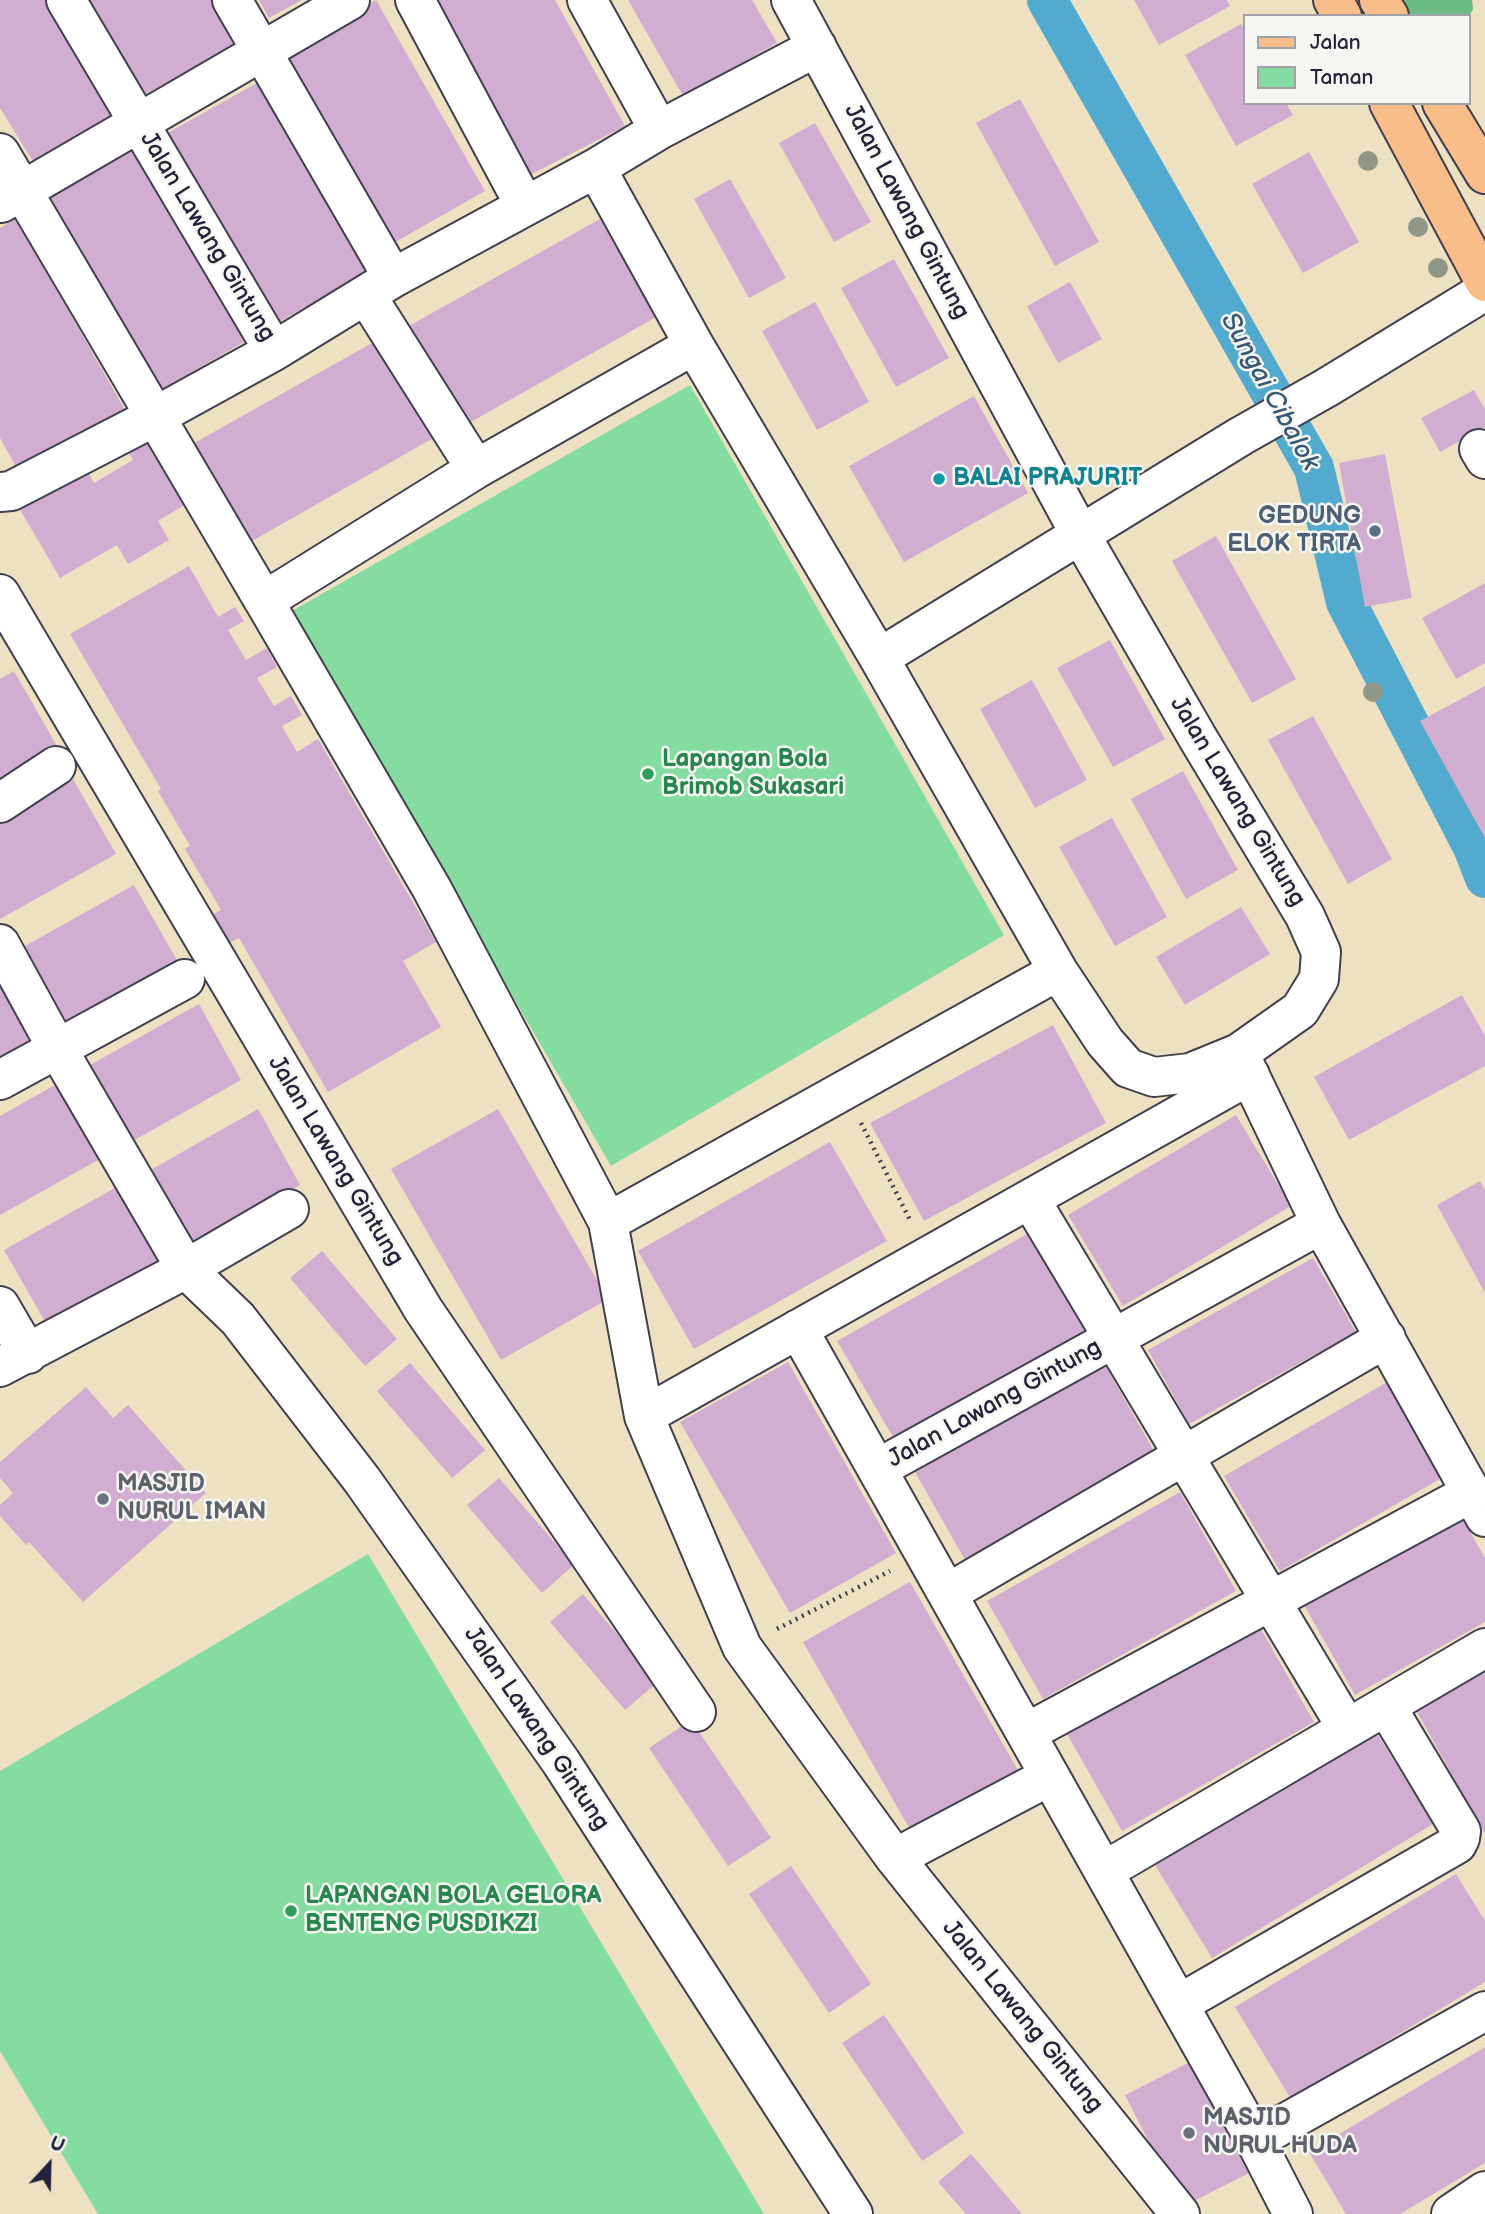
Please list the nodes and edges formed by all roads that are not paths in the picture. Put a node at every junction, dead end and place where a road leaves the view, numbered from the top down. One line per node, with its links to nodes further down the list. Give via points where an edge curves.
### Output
1 (66, 0): 11 (street, Jalan Lawang Gintung)
2 (232, 0): 8 (street)
3 (350, 0): 8 (street, Jalan Lawang Gintung)
4 (415, 0): 17 (street)
5 (587, 0): 12 (street)
6 (792, 0): 7 (street)
7 (817, 47): 12 (street, Jalan Lawang Gintung); 26 (street, Jalan Lawang Gintung)
8 (262, 51): 11 (street, Jalan Lawang Gintung); 19 (street)
9 (1390, 105): 18 (main road)
10 (1443, 105): 15 (main road)
11 (139, 123): 16 (street, Jalan Lawang Gintung); 22 (street, Jalan Lawang Gintung)
12 (659, 130): 14 (street, Jalan Lawang Gintung)
13 (0, 153): 16 (street, Jalan Lawang Gintung)
14 (596, 168): 17 (street, Jalan Lawang Gintung); 21 (street, Jalan Lawang Gintung)
15 (1485, 174)
16 (11, 198): 23 (street, Jalan Lawang Gintung)
17 (525, 206): 19 (street, Jalan Lawang Gintung)
18 (1485, 282)
19 (379, 286): 22 (street, Jalan Lawang Gintung); 24 (street)
20 (1485, 291): 26 (street)
21 (694, 345): 24 (street); 29 (street, Jalan Lawang Gintung)
22 (274, 351): 23 (street, Jalan Lawang Gintung)
23 (156, 416): 25 (street, Jalan Lawang Gintung, via 12,491); 28 (street, Jalan Lawang Gintung)
24 (476, 469): 28 (street)
25 (0, 492)
26 (1080, 534): 29 (street); 36 (street, Jalan Lawang Gintung, via 1305,916 1321,952 1319,979 1300,1010)
27 (0, 594): 56 (street, Jalan Lawang Gintung, via 423,1309)
28 (264, 601): 40 (street, Jalan Lawang Gintung, via 432,889)
29 (879, 658): 33 (street, Jalan Lawang Gintung)
30 (56, 766): 31 (street)
31 (0, 803)
32 (0, 944): 35 (street, Jalan Lawang Gintung)
33 (1058, 971): 36 (street, Jalan Lawang Gintung, via 1128,1068 1154,1077); 40 (street)
34 (185, 979): 35 (street)
35 (57, 1048): 37 (street); 42 (street, Jalan Lawang Gintung)
36 (1245, 1064): 38 (street, Jalan Lawang Gintung); 41 (street)
37 (0, 1080)
38 (1030, 1199): 44 (street, Jalan Lawang Gintung); 46 (street, Jalan Lawang Gintung)
39 (289, 1209): 42 (street)
40 (608, 1222): 48 (street, Jalan Lawang Gintung)
41 (1321, 1224): 45 (street); 46 (street, Jalan Lawang Gintung)
42 (186, 1269): 47 (street); 66 (street, Jalan Lawang Gintung, via 238,1320 394,1525 561,1762)
43 (0, 1306): 47 (street)
44 (798, 1329): 48 (street, Jalan Lawang Gintung); 50 (street, Jalan Lawang Gintung)
45 (1386, 1338): 49 (street); 51 (street)
46 (1114, 1339): 49 (street, Jalan Lawang Gintung); 50 (street, Jalan Lawang Gintung)
47 (14, 1361)
48 (644, 1416): 60 (street, Jalan Lawang Gintung, via 742,1647)
49 (1183, 1456): 52 (street); 53 (street, Jalan Lawang Gintung)
50 (877, 1469): 52 (street, Jalan Lawang Gintung)
51 (1478, 1505): 53 (street)
52 (947, 1593): 58 (street, Jalan Lawang Gintung)
53 (1271, 1601): 57 (street, Jalan Lawang Gintung); 58 (street)
54 (1485, 1648): 55 (street)
55 (1386, 1706): 57 (street); 62 (street, via 1461,1831 1457,1844)
56 (696, 1712)
57 (1347, 1728): 61 (street)
58 (1026, 1733): 59 (street, Jalan Lawang Gintung)
59 (1050, 1776): 60 (street); 61 (street, Jalan Lawang Gintung)
60 (895, 1858): 67 (street, Jalan Lawang Gintung)
61 (1104, 1871): 62 (street, Jalan Lawang Gintung)
62 (1179, 2004): 64 (street, Jalan Lawang Gintung)
63 (1485, 2011): 64 (street)
64 (1255, 2140): 68 (street, Jalan Lawang Gintung)
65 (1485, 2191): 69 (street)
66 (853, 2214)
67 (1180, 2214)
68 (1293, 2214)
69 (1451, 2214)

